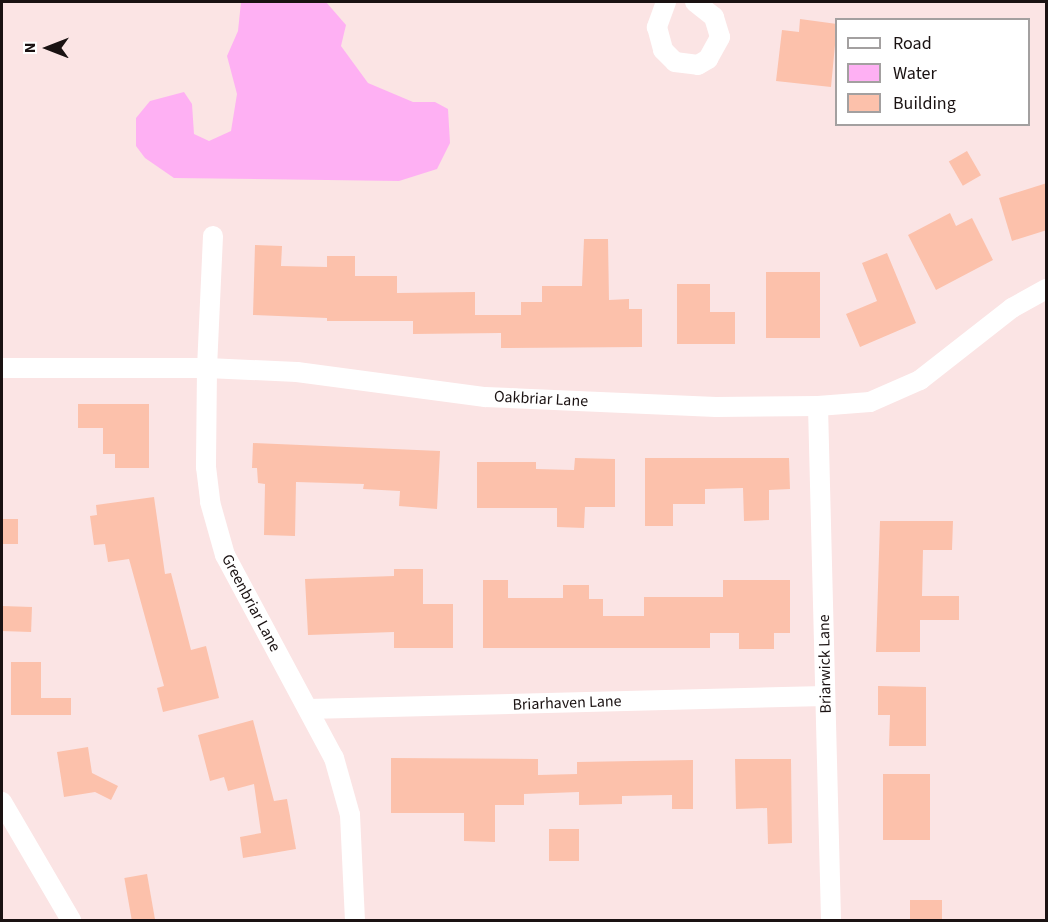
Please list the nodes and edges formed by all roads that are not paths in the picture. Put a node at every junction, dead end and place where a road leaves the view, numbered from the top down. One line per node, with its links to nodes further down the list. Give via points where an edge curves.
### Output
1 (666, 2): 2 (street, via 657,27 663,50 675,62 698,65 708,59 720,37 714,17)
2 (695, 2)
3 (213, 236): 6 (street, Greenbriar Lane)
4 (1047, 289): 7 (street, Oakbriar Lane, via 1012,308 920,380 870,402)
5 (2, 368): 6 (street, Oakbriar Lane)
6 (207, 368): 7 (street, Oakbriar Lane, via 297,372 485,397 717,407); 9 (street, Greenbriar Lane, via 206,467 210,502 225,555)
7 (819, 406): 8 (street, Briarwick Lane)
8 (825, 696): 9 (street, Briarhaven Lane); 13 (street, Briarwick Lane)
9 (308, 710): 12 (street, Greenbriar Lane, via 334,758 350,815)
10 (2, 802): 11 (street)
11 (71, 921)
12 (355, 921)
13 (831, 921)

